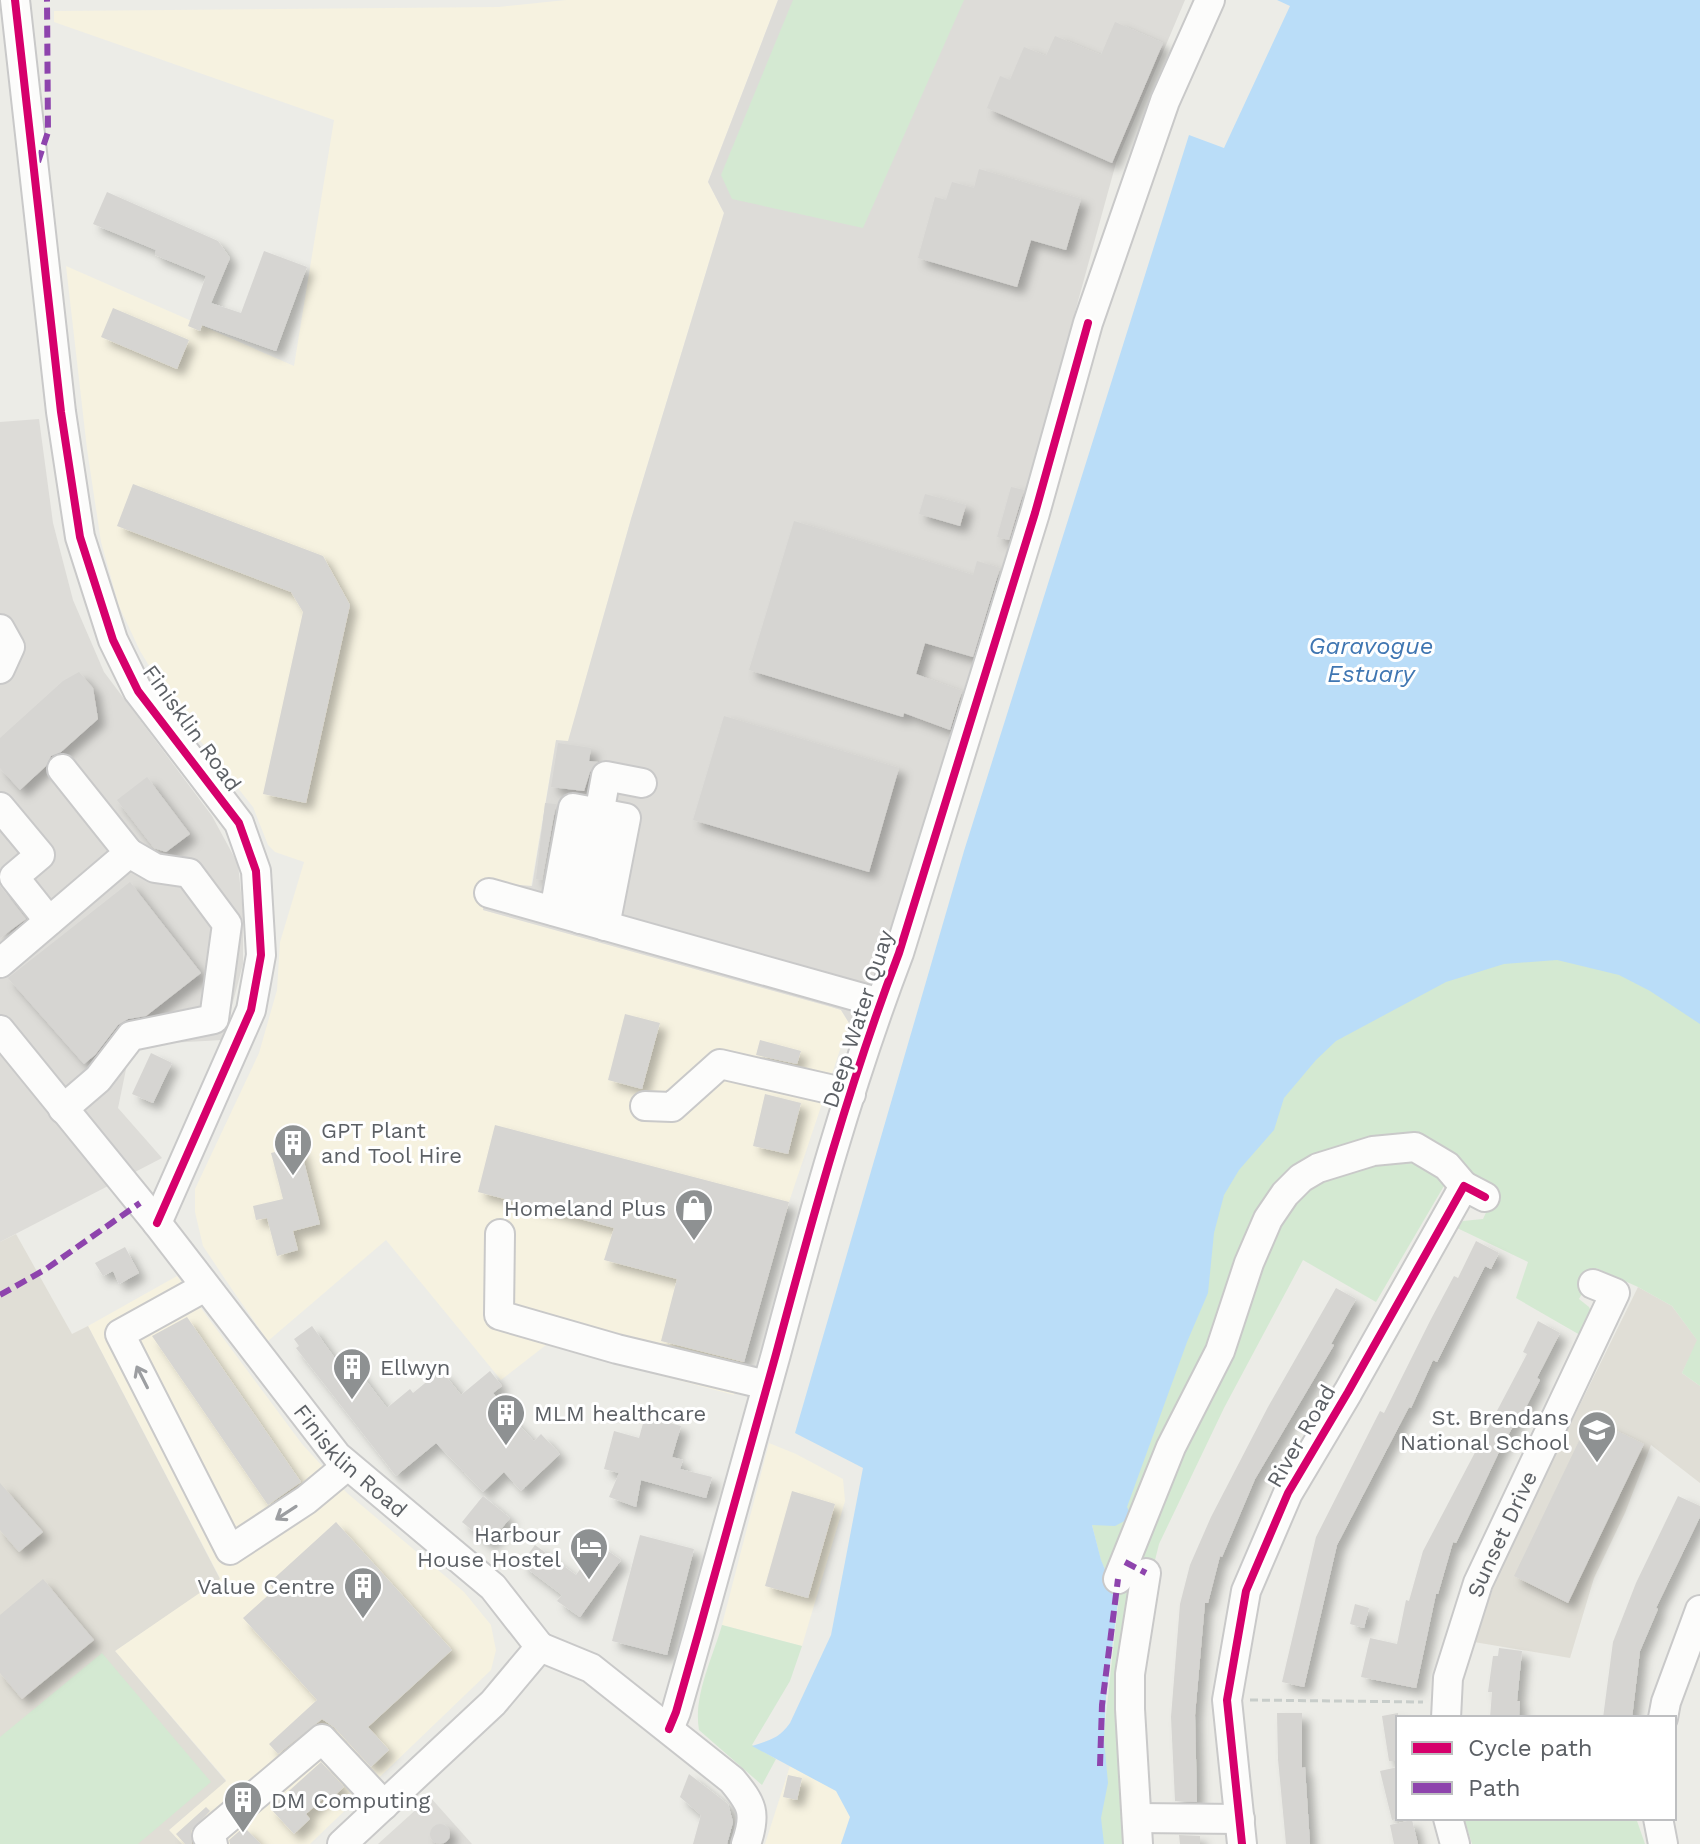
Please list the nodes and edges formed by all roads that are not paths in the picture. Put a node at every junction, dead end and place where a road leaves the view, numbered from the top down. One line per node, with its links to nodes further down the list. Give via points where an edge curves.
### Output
1 (1210, 0): 14 (street, Deep Water Quay, via 1165,101 1088,323 1030,529)
2 (11, 13): 19 (street, Finisklin Road, via 80,537 113,640 138,691 239,823 256,871 261,955 251,1010)
3 (0, 629): 4 (street, via 10,647)
4 (0, 669)
5 (62, 769): 9 (street)
6 (642, 783): 8 (street, via 606,776)
7 (0, 807): 12 (street, via 40,855 14,877)
8 (600, 812): 11 (street, via 626,818); 11 (street, via 573,808)
9 (129, 853): 12 (street); 18 (street, via 155,868 189,873 227,924 214,1019 131,1036 98,1079)
10 (489, 893): 11 (street)
11 (580, 918): 14 (street)
12 (49, 921): 13 (street)
13 (0, 963)
14 (880, 1003): 16 (street, Deep Water Quay)
15 (0, 1030): 18 (street, Finisklin Road)
16 (851, 1094): 17 (street, via 720,1064 672,1107); 23 (street, Deep Water Quay)
17 (645, 1106)
18 (63, 1109): 19 (street, Finisklin Road)
19 (157, 1223): 22 (street, Finisklin Road)
20 (500, 1234): 23 (street, via 499,1315)
21 (1593, 1284): 29 (street, Sunset Drive, via 1615,1293 1478,1583 1448,1678)
22 (205, 1287): 24 (street, Finisklin Road); 24 (street, one-way to 22, via 230,1550 120,1334)
23 (767, 1385): 31 (street, Deep Water Quay)
24 (347, 1466): 28 (street, Finisklin Road, via 493,1587)
25 (1146, 1573): 35 (street, via 1130,1674)
26 (1118, 1579): 36 (street, River Road, via 1171,1447 1220,1351 1268,1219 1285,1194 1318,1168 1373,1151 1415,1147 1447,1166 1474,1191 1288,1493 1246,1591 1227,1700)
27 (1700, 1610): 30 (street)
28 (540, 1647): 31 (street, via 591,1668); 32 (street, via 493,1703)
29 (1446, 1710)
30 (1663, 1716)
31 (669, 1729): 39 (street, via 747,1797 754,1814)
32 (384, 1805): 37 (street, via 322,1739 207,1836); 38 (street)
33 (1449, 1820): 40 (street)
34 (1658, 1820): 41 (street)
35 (1138, 1831): 36 (street)
36 (1241, 1831)
37 (213, 1844)
38 (342, 1844)
39 (746, 1844)
40 (1455, 1844)
41 (1663, 1844)

